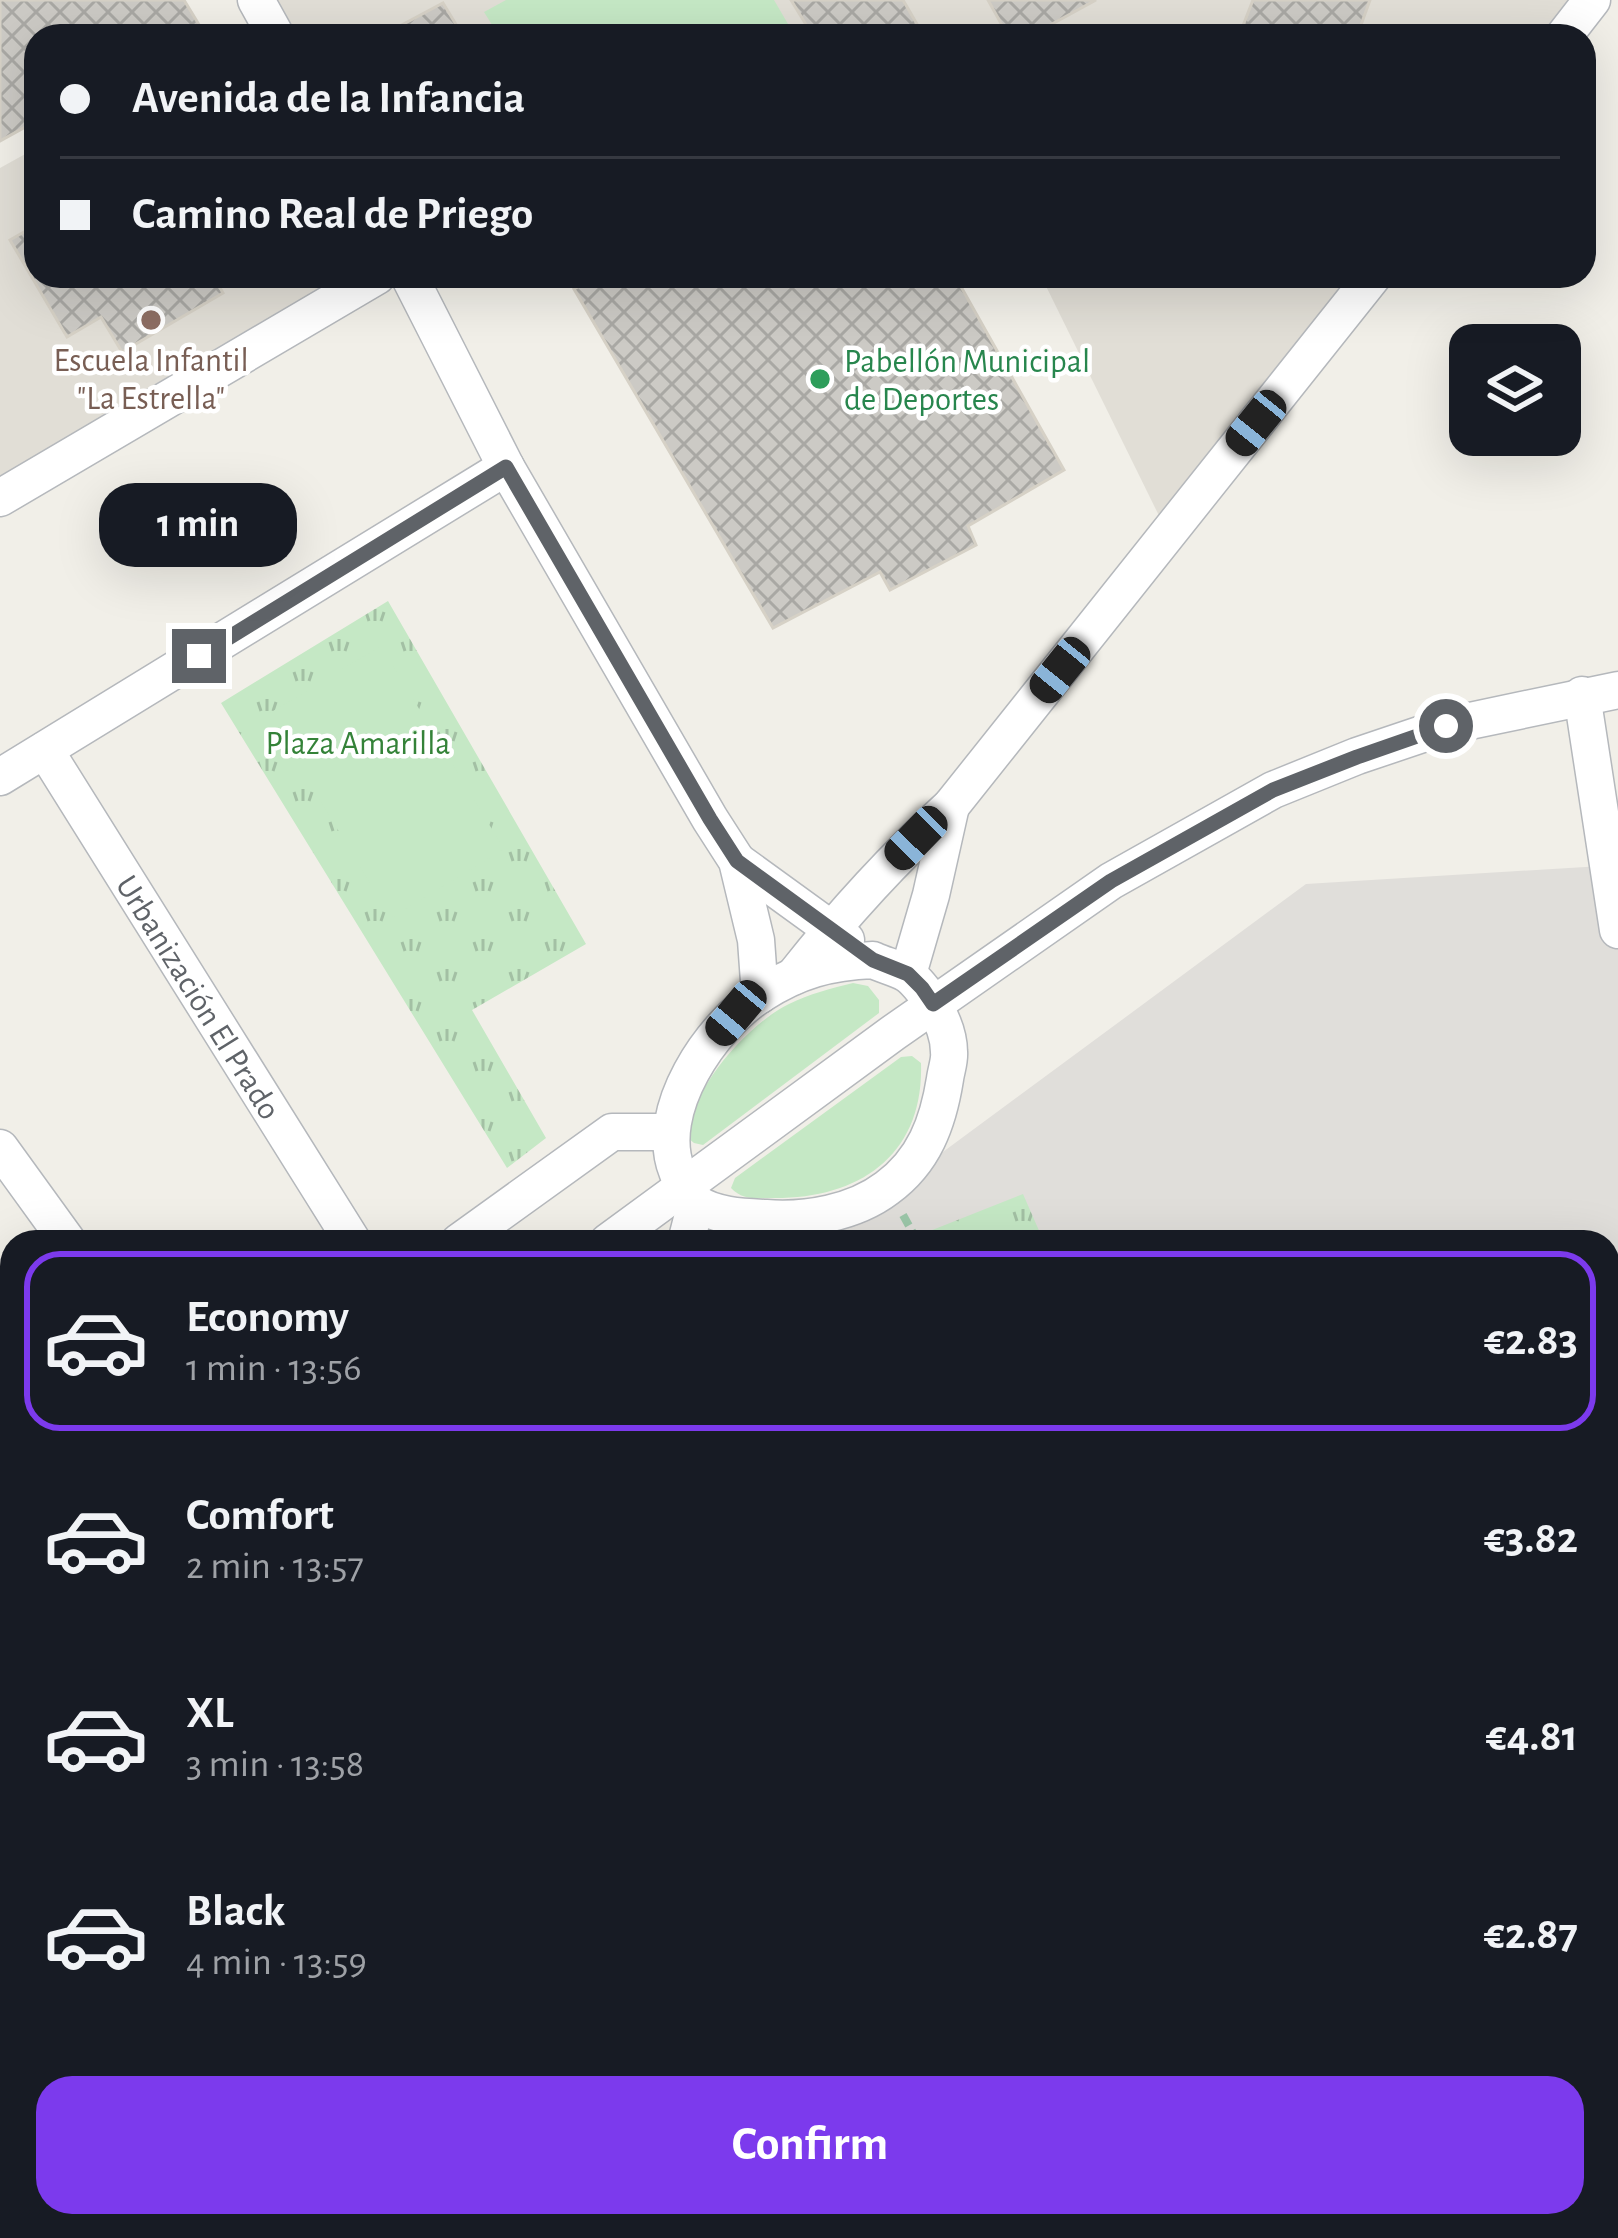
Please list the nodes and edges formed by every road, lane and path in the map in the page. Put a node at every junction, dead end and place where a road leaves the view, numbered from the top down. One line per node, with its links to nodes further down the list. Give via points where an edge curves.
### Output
1 (1592, 0): 2 (street)
2 (1573, 24)
3 (357, 288): 7 (street)
4 (415, 288): 6 (street)
5 (1363, 288): 11 (street)
6 (506, 467): 9 (street); 12 (street)
7 (0, 498)
8 (1600, 693): 14 (street); 19 (street, via 1446,726 1273,790 1111,881)
9 (45, 750): 10 (street); 24 (street, Urbanización El Prado)
10 (0, 777)
11 (951, 806): 13 (street); 16 (street)
12 (737, 861): 13 (street); 18 (street, via 757,940)
13 (831, 929): 15 (street); 17 (street)
14 (1618, 931)
15 (873, 960): 16 (street); 17 (street)
16 (908, 974): 19 (street)
17 (794, 976): 18 (street)
18 (760, 995): 20 (street, via 710,1043)
19 (933, 1004): 22 (street); 28 (street, via 949,1051 936,1125 918,1160 863,1203)
20 (670, 1132): 22 (street); 25 (street, via 612,1132)
21 (0, 1148): 23 (street)
22 (689, 1195): 26 (street); 27 (street); 28 (street)
23 (59, 1230)
24 (345, 1230)
25 (476, 1230)
26 (629, 1230)
27 (687, 1230)
28 (740, 1230)

